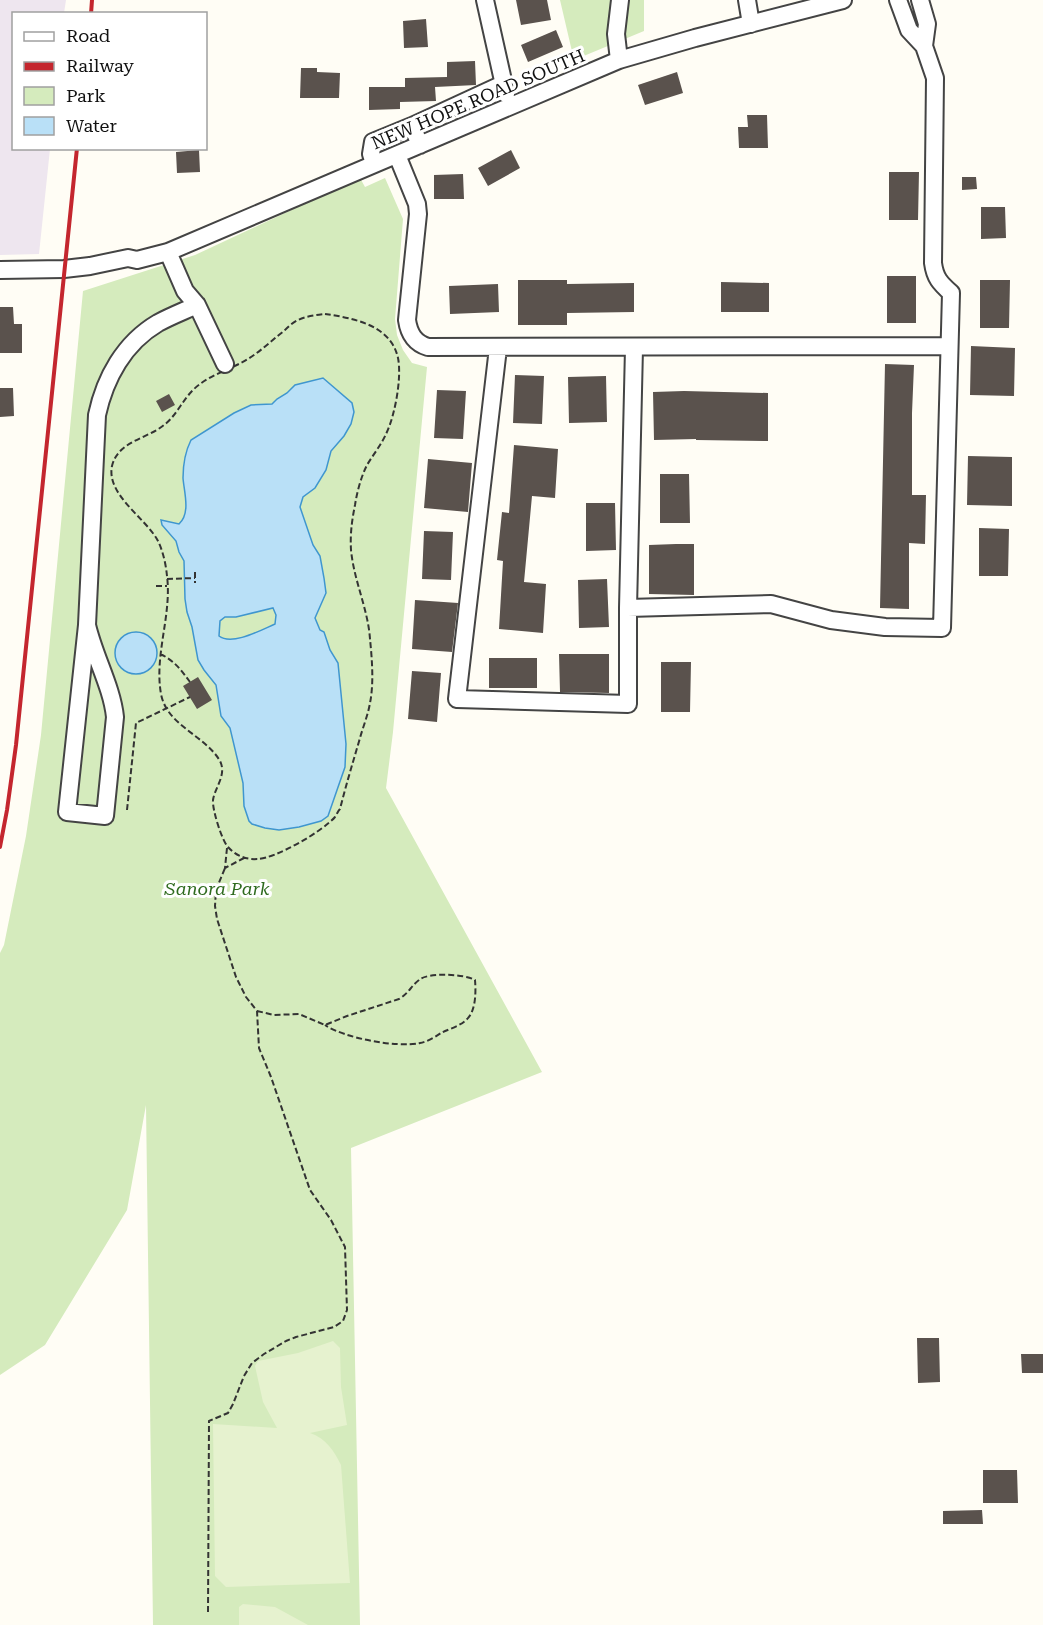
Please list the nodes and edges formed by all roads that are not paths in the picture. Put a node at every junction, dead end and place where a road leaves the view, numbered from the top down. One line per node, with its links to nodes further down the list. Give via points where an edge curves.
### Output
1 (485, 0): 11 (street)
2 (620, 0): 10 (street, via 616,34)
3 (747, 0): 8 (street)
4 (843, 0): 7 (street, NEW HOPE ROAD SOUTH)
5 (898, 0): 9 (street, via 909,30)
6 (920, 0): 9 (street, via 927,24)
7 (824, 2): 8 (street, NEW HOPE ROAD SOUTH)
8 (751, 24): 10 (street, NEW HOPE ROAD SOUTH)
9 (924, 46): 22 (street, via 935,78 933,263 937,281 951,292)
10 (619, 60): 12 (street, NEW HOPE ROAD SOUTH)
11 (503, 84): 12 (street); 13 (street)
12 (508, 107): 14 (street, NEW HOPE ROAD SOUTH)
13 (411, 126): 14 (street); 16 (street, via 373,142)
14 (420, 145): 15 (street, NEW HOPE ROAD SOUTH)
15 (397, 155): 16 (street, NEW HOPE ROAD SOUTH); 23 (street, via 418,214 407,320 411,336 428,347)
16 (374, 164): 17 (street, NEW HOPE ROAD SOUTH)
17 (168, 252): 18 (street, NEW HOPE ROAD SOUTH); 21 (street, via 185,291)
18 (137, 260): 19 (street, NEW HOPE ROAD SOUTH, via 128,258 64,269); 20 (street, NEW HOPE ROAD SOUTH, via 106,273 63,279)
19 (0, 270)
20 (0, 278)
21 (197, 304): 25 (street); 27 (street, via 156,324 135,342 106,382 100,399)
22 (949, 346): 24 (street); 26 (street, via 942,628 885,627 831,620 771,604)
23 (498, 348): 24 (street); 26 (street, via 457,699 628,704)
24 (634, 348): 26 (street)
25 (225, 364)
26 (628, 608)
27 (87, 626): 27 (street, via 114,706 105,816 67,812)

